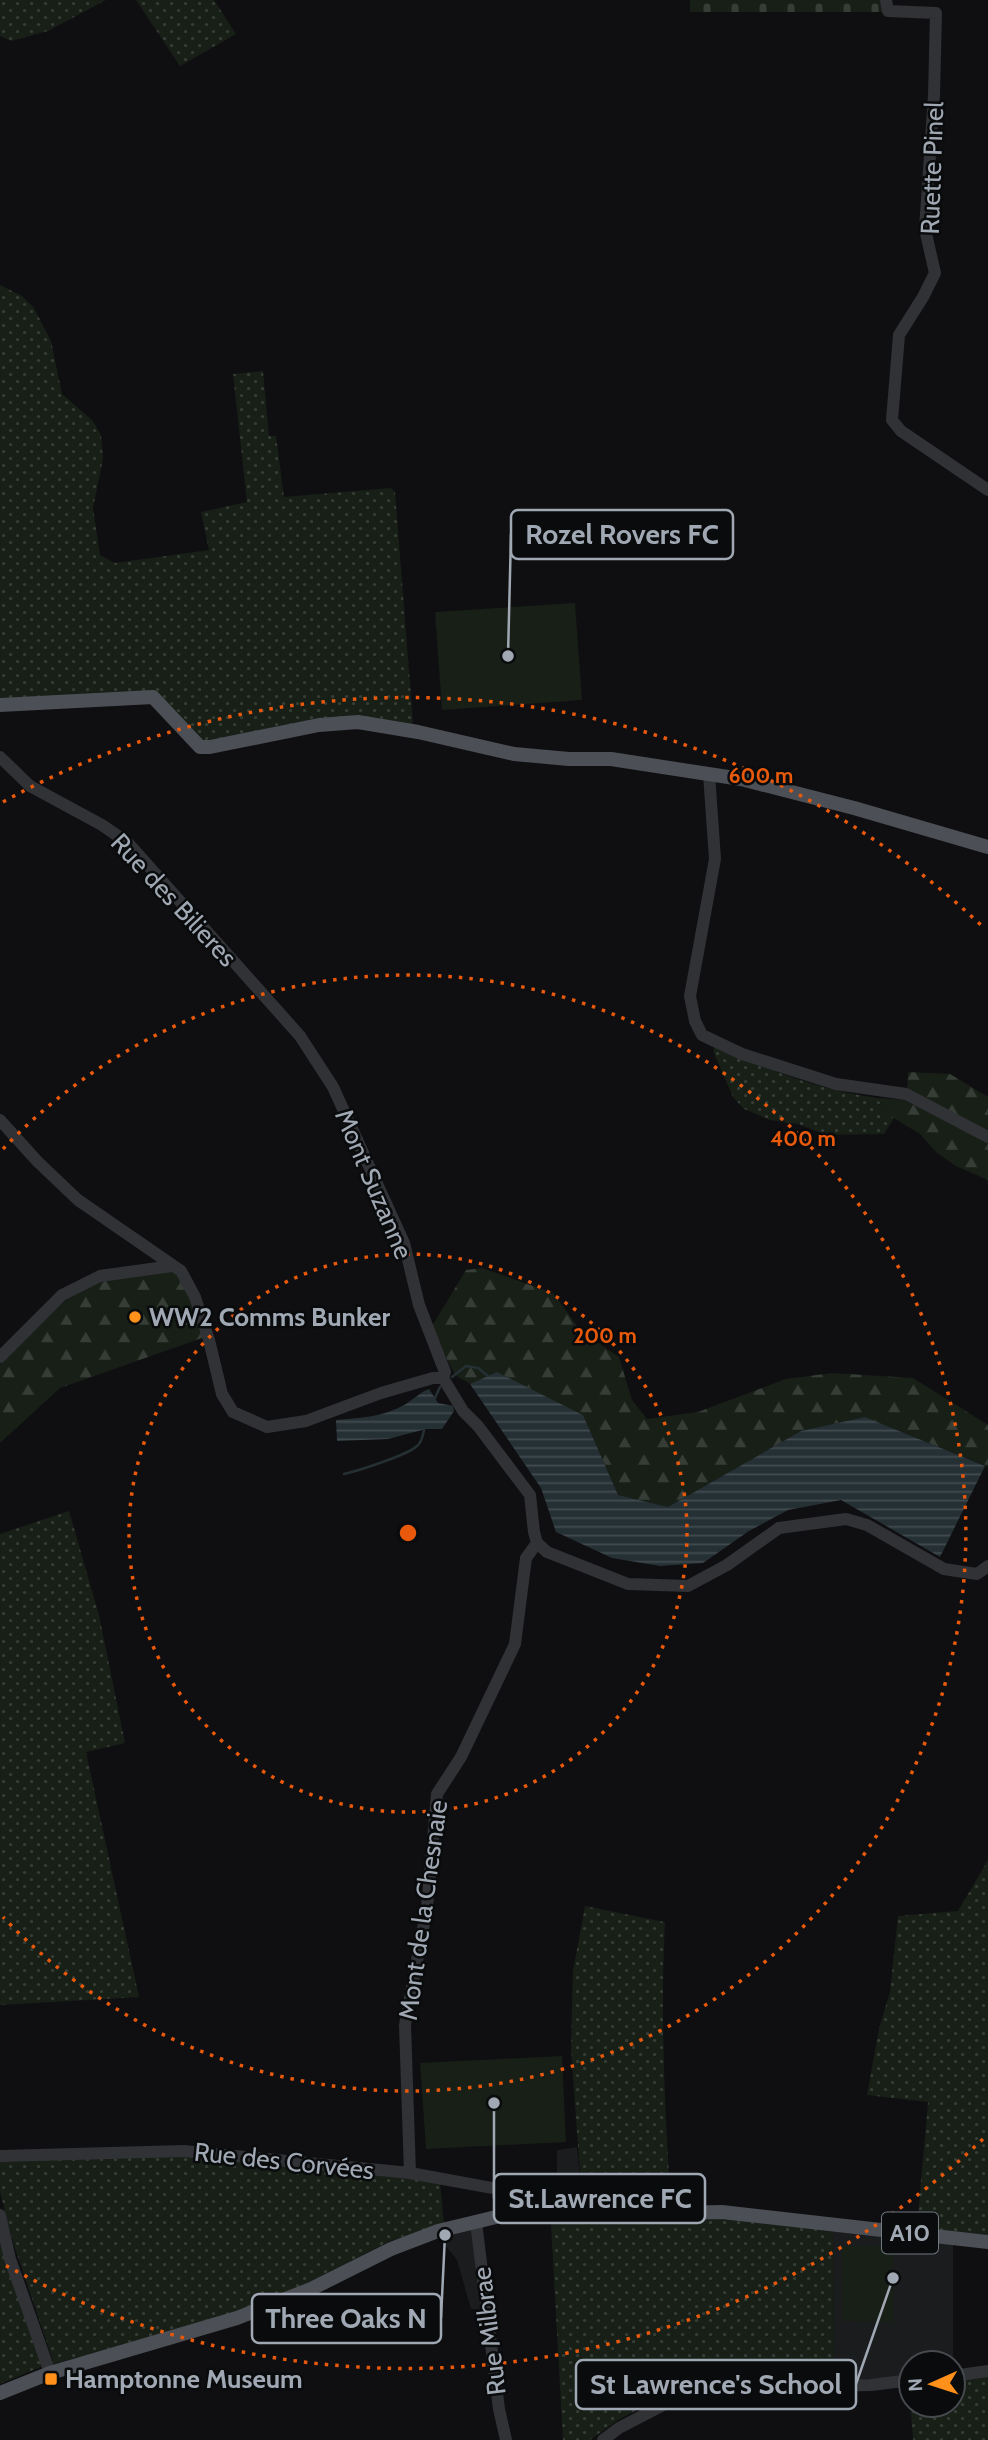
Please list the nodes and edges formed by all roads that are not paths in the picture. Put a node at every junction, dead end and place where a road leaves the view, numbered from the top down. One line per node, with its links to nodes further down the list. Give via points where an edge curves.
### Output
1 (886, 0): 2 (street, Ruette Pinel, via 888,11 936,13 925,229 934,274 899,335 892,420 901,431)
2 (988, 490)
3 (0, 705): 5 (main road, via 153,697 200,747 358,722 514,754 611,760)
4 (0, 757): 7 (street, Rue des Bilieres, via 30,786 128,843)
5 (709, 774): 6 (main road, via 854,808); 9 (street, via 715,859 690,996 702,1035 742,1054 836,1084 905,1094)
6 (988, 847)
7 (300, 1036): 12 (street, Mont Suzanne, via 333,1087 404,1243 419,1305 445,1372)
8 (0, 1120): 10 (street, via 78,1200)
9 (988, 1137)
10 (172, 1266): 11 (street, via 100,1276 62,1295); 12 (street, via 181,1271 195,1297 222,1394 233,1412 267,1427 306,1421 381,1393)
11 (0, 1357)
12 (443, 1378): 13 (street, Mont Suzanne, via 463,1411 530,1495)
13 (537, 1543): 14 (street, via 547,1552 628,1584 688,1586 779,1528 846,1519 867,1525 944,1569 977,1574); 16 (street, Mont de la Chesnaie, via 526,1559 514,1644 461,1757 437,1794 427,1907 405,2025)
14 (988, 1566)
15 (0, 2156): 16 (street, Rue des Corvées, via 184,2151)
16 (410, 2173): 17 (street, Rue des Corvées)
17 (519, 2193): 18 (street, Rue des Corvées); 19 (street)
18 (564, 2205): 19 (main road, A10); 22 (main road, A10, via 722,2212)
19 (521, 2211): 21 (main road, A10)
20 (0, 2215): 24 (street, via 10,2259)
21 (476, 2222): 24 (main road, A10, via 391,2249 311,2289 237,2318); 28 (street, Rue Milbrae)
22 (988, 2242)
23 (988, 2371): 25 (street)
24 (50, 2373): 27 (main road, A10)
25 (967, 2374)
26 (897, 2382): 29 (street, via 736,2399 671,2401)
27 (0, 2393)
28 (506, 2440)
29 (603, 2440)

